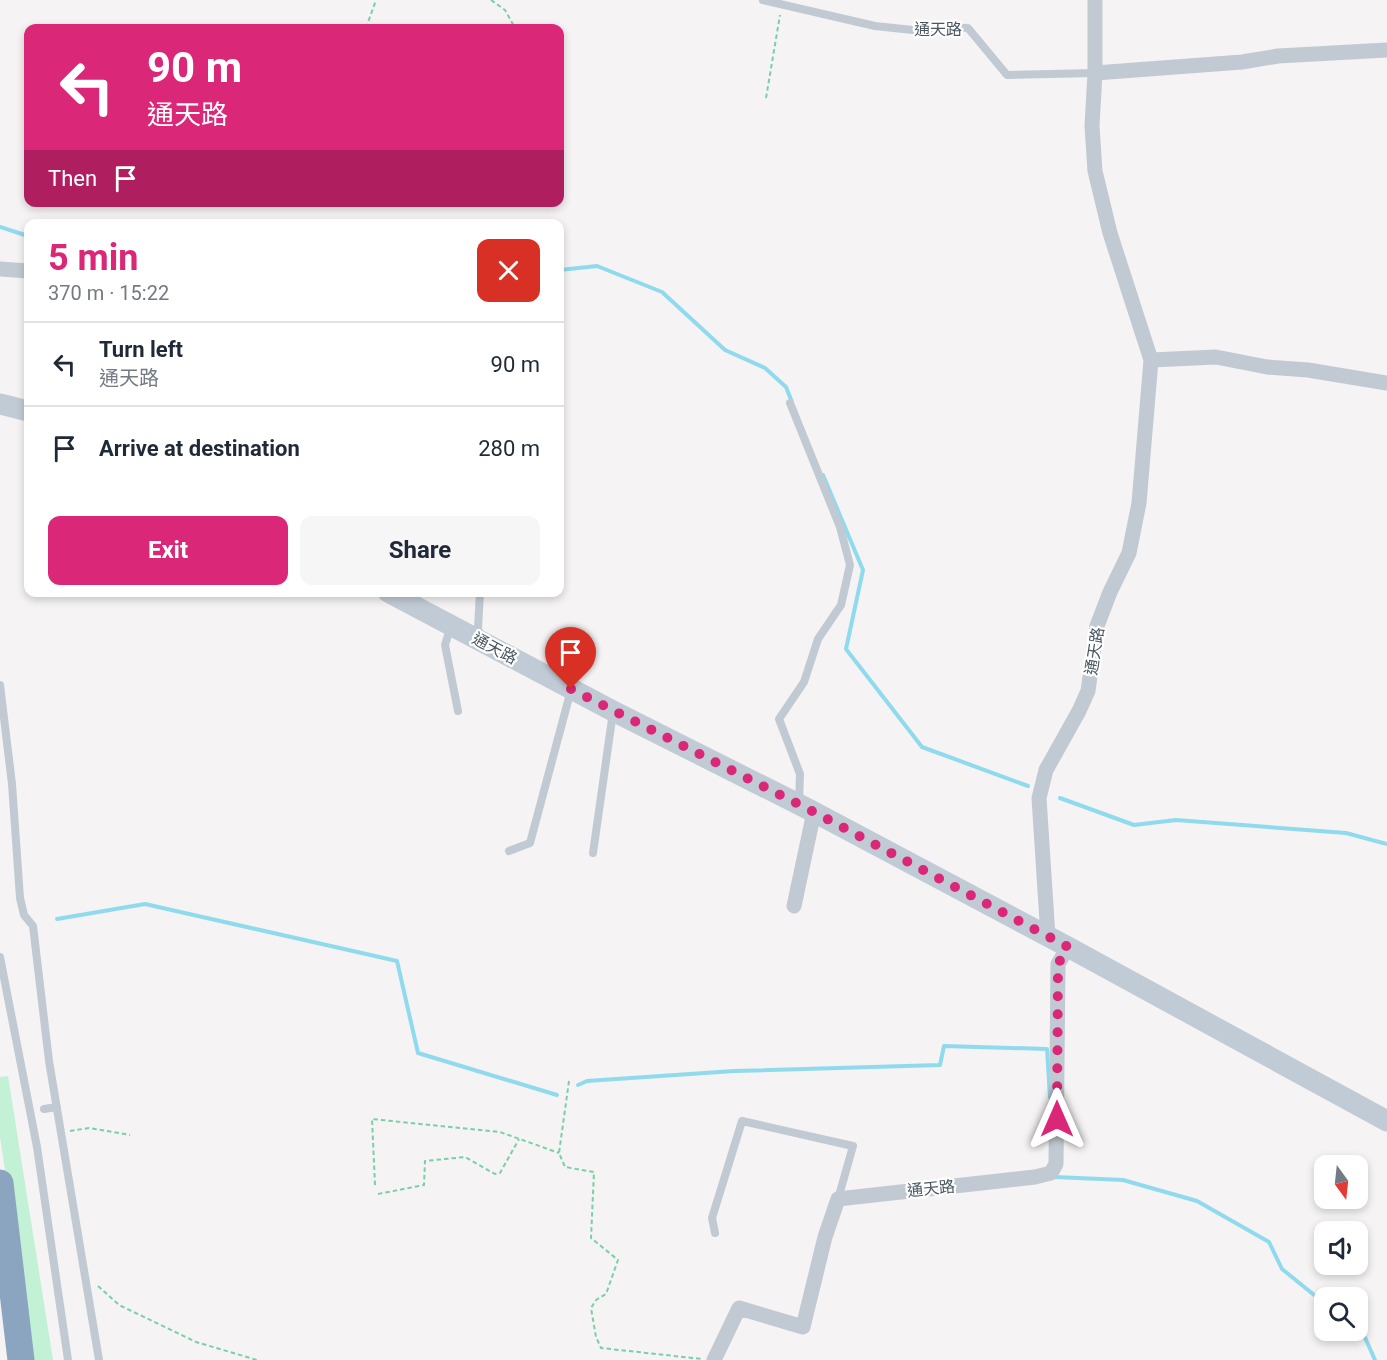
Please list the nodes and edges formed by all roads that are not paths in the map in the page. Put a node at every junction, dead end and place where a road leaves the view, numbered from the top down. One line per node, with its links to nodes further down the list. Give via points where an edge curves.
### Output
1 (763, 0): 4 (lane, 通天路, via 875,26 922,32 941,27 969,28 1007,75)
2 (1095, 0): 4 (street, 通天路)
3 (1387, 50): 4 (street)
4 (1095, 73): 7 (street, 通天路, via 1095,171 1110,233)
5 (0, 268): 6 (street)
6 (24, 271)
7 (1151, 360): 8 (street, via 1216,357); 24 (street, 通天路, via 1139,503 1129,553 1097,626 1088,691 1046,770 1039,798)
8 (1387, 383)
9 (790, 403): 20 (lane, via 840,527 850,565 840,605 818,639 804,682 779,719 800,774)
10 (0, 404): 11 (street)
11 (24, 410)
12 (403, 597): 14 (street, 通天路)
13 (480, 597): 15 (lane)
14 (451, 624): 15 (street, 通天路); 18 (lane, via 445,645)
15 (481, 640): 17 (street, 通天路)
16 (0, 684): 27 (lane, via 20,898 24,915 33,926)
17 (571, 689): 19 (street, 通天路); 21 (lane, via 530,843)
18 (458, 711)
19 (613, 711): 20 (street, 通天路); 22 (lane)
20 (806, 808): 23 (street); 24 (street, 通天路)
21 (508, 850)
22 (593, 853)
23 (794, 906)
24 (1048, 937): 25 (street, 通天路)
25 (1068, 947): 29 (street, 通天路); 31 (street, 通天路, via 1058,964 1056,1164 1051,1173)
26 (0, 957): 34 (lane, via 37,1147)
27 (57, 1107): 28 (lane); 35 (lane)
28 (44, 1109)
29 (1387, 1121)
30 (0, 1183): 33 (highway)
31 (838, 1199): 32 (lane, via 853,1146 742,1121 712,1218); 36 (street, via 803,1327 739,1308)
32 (715, 1233)
33 (21, 1360)
34 (68, 1360)
35 (99, 1360)
36 (712, 1360)

